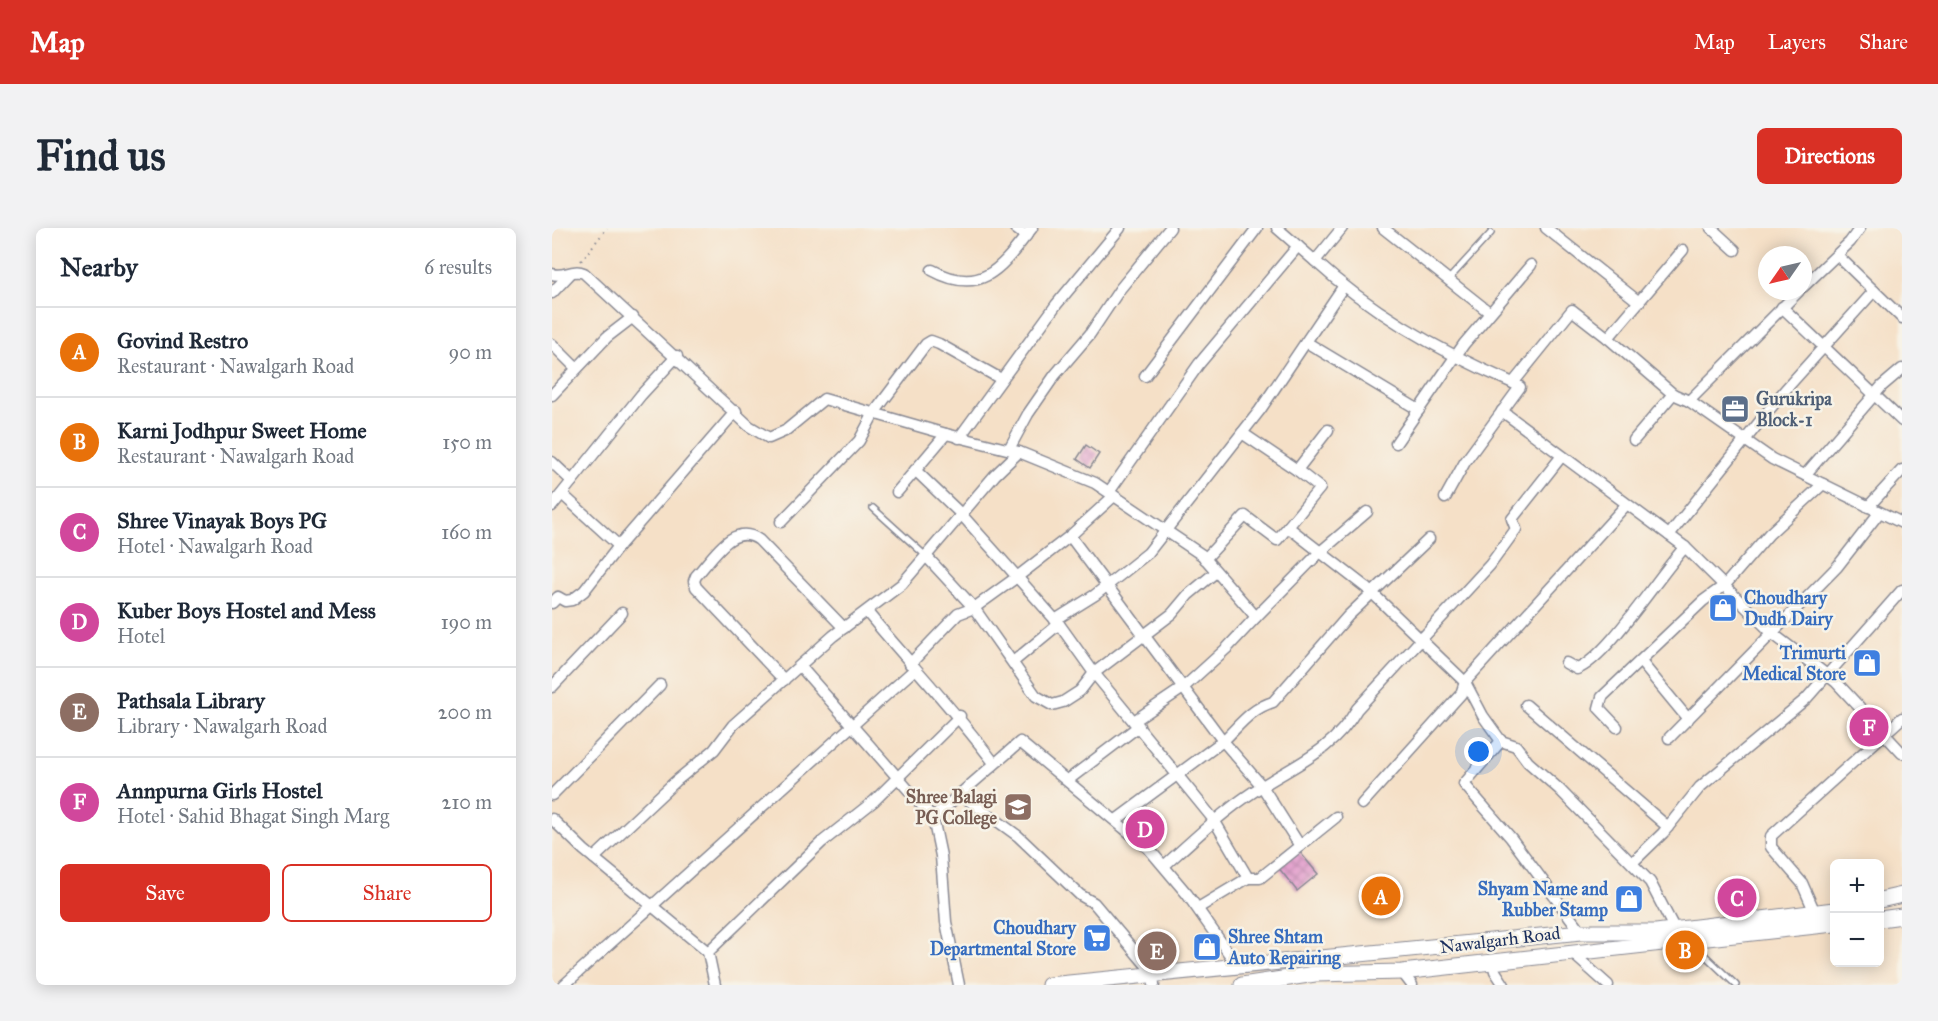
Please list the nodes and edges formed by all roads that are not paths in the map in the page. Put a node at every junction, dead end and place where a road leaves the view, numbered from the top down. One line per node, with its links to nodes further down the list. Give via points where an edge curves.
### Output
1 (1015, 228): 11 (street)
2 (1119, 228): 42 (street)
3 (1170, 228): 60 (street, via 1055,375 1028,414)
4 (1257, 228): 41 (street)
5 (1276, 228): 13 (street)
6 (1342, 228): 17 (street)
7 (1383, 228): 23 (street)
8 (1547, 228): 28 (street)
9 (1710, 228): 15 (street)
10 (1860, 228): 16 (street)
11 (1029, 232): 20 (street, via 996,272 982,279 968,281)
12 (1491, 233): 23 (lane)
13 (1298, 246): 17 (street); 71 (street, via 1199,364)
14 (1683, 250): 28 (street)
15 (1735, 250)
16 (1837, 255): 22 (street); 25 (street)
17 (1315, 261): 24 (street)
18 (1531, 265): 30 (street)
19 (574, 270): 21 (street); 26 (street); 31 (street, via 584,273)
20 (932, 270)
21 (552, 274)
22 (1812, 279)
23 (1449, 280): 30 (street)
24 (1343, 287): 34 (street); 38 (street)
25 (1874, 291): 32 (street); 36 (street)
26 (552, 293)
27 (1789, 300): 29 (street)
28 (1639, 302): 33 (street)
29 (1782, 307): 36 (street); 47 (street)
30 (1489, 312): 38 (street)
31 (633, 317): 37 (street); 39 (street)
32 (1902, 318)
33 (1608, 338): 43 (street, via 1572,310); 44 (street)
34 (1306, 342): 49 (street); 54 (street)
35 (552, 344): 39 (street)
36 (1825, 348): 46 (street); 57 (street)
37 (677, 356): 48 (street); 67 (street)
38 (1455, 358): 43 (street); 49 (street)
39 (576, 368): 45 (street)
40 (1902, 369): 46 (street)
41 (1145, 376)
42 (1001, 379): 51 (street, via 931,341 920,350); 56 (street)
43 (1513, 383): 50 (street, via 1520,387)
44 (1673, 394): 47 (street); 58 (street)
45 (552, 395)
46 (1874, 396): 52 (street); 66 (street)
47 (1689, 401): 57 (street)
48 (736, 411): 51 (street, via 749,426 769,438 785,431 824,399); 87 (street)
49 (1419, 411): 59 (street)
50 (1502, 411): 61 (street); 72 (street)
51 (874, 413): 55 (street); 80 (street, via 859,441)
52 (1902, 421)
53 (1328, 430): 64 (street)
54 (1242, 433): 64 (street); 83 (street)
55 (946, 434): 56 (street); 63 (street)
56 (959, 438): 60 (street)
57 (1744, 439): 66 (street); 84 (street)
58 (1634, 440)
59 (1396, 443)
60 (1014, 451): 71 (street, via 1095,483); 79 (street)
61 (1561, 457): 73 (street); 107 (street, via 1512,519 1516,529 1490,565)
62 (552, 462): 67 (street)
63 (915, 470): 69 (street); 79 (street)
64 (1297, 470): 82 (street, via 1320,488)
65 (1902, 470): 75 (street)
66 (1804, 475): 68 (street)
67 (572, 481): 70 (street)
68 (1823, 484): 75 (street); 94 (street, via 1769,534)
69 (897, 492)
70 (562, 494): 74 (street); 87 (street)
71 (1112, 494): 83 (street); 85 (street)
72 (1445, 498)
73 (1626, 505): 84 (street); 116 (street)
74 (552, 506)
75 (1868, 507): 78 (street)
76 (873, 508): 90 (lane)
77 (1367, 512): 89 (street)
78 (1879, 513): 81 (street); 105 (street, via 1854,549)
79 (961, 514): 90 (street); 93 (street)
80 (781, 522)
81 (1902, 523)
82 (1288, 527): 89 (street); 91 (street, via 1277,540 1245,516)
83 (1167, 531): 91 (street); 95 (street, via 1148,553)
84 (1669, 535): 88 (street)
85 (1070, 536): 93 (street); 95 (street)
86 (1429, 538): 97 (street)
87 (619, 546): 98 (street, via 577,598 565,601)
88 (1685, 548): 94 (street); 110 (street, via 1588,663 1577,669)
89 (1318, 553): 97 (street); 102 (street)
90 (926, 556): 99 (street); 100 (street, via 902,584)
91 (1205, 559): 92 (street)
92 (1216, 572): 102 (street); 106 (street)
93 (1017, 577): 99 (street); 103 (street)
94 (1725, 585): 105 (street); 109 (street)
95 (1106, 587): 103 (street); 106 (street)
96 (1902, 590): 114 (street)
97 (1372, 593): 107 (street); 129 (street, via 1273,702 1261,706 1234,727)
98 (554, 597)
99 (974, 608): 108 (street); 112 (street, via 958,614)
100 (867, 612): 104 (street); 112 (street)
101 (622, 613): 118 (street)
102 (1256, 617): 119 (street)
103 (1057, 622): 108 (street); 113 (street)
104 (844, 628): 111 (street); 115 (street, via 750,533 739,533 728,540 696,576 696,587)
105 (1773, 634): 114 (street); 123 (street)
106 (1144, 635): 113 (street); 119 (street)
107 (1422, 641): 116 (street); 136 (street, via 1357,709 1345,730 1322,750)
108 (1013, 662): 113 (street, via 1036,696 1052,705 1080,691)
109 (1641, 662): 123 (street); 126 (street, via 1598,702)
110 (1566, 663)
111 (800, 666): 115 (street); 124 (street)
112 (912, 666): 121 (street); 124 (street)
113 (1094, 673): 125 (street)
114 (1827, 676): 127 (street); 145 (street, via 1806,699 1700,787)
115 (784, 680): 147 (street, via 733,725 714,750)
116 (1465, 682): 130 (street); 139 (street, via 1461,694)
117 (660, 685): 138 (street)
118 (552, 687)
119 (1184, 688): 125 (street); 129 (street)
120 (1526, 705): 145 (street)
121 (960, 716): 132 (street); 134 (street)
122 (1902, 718): 127 (street)
123 (1688, 719): 128 (street)
124 (853, 723): 134 (street); 153 (street)
125 (1137, 724): 133 (street); 135 (street)
126 (1617, 727)
127 (1886, 734): 131 (street); 156 (street, via 1771,836 1771,847 1802,883)
128 (1669, 738)
129 (1223, 741): 133 (street); 136 (street)
130 (1501, 741): 148 (street, via 1516,746); 161 (street, via 1464,784 1511,838)
131 (1902, 753)
132 (994, 763): 135 (street, via 1020,742); 137 (street)
133 (1175, 776): 143 (street); 144 (street)
134 (898, 777): 141 (street); 164 (street, via 822,842)
135 (1068, 780): 143 (street)
136 (1262, 786): 144 (street); 146 (street)
137 (960, 794): 141 (street); 169 (street, via 1018,836 1080,895 1094,903)
138 (552, 795)
139 (1362, 804)
140 (1336, 817): 146 (street)
141 (933, 818): 174 (street, via 941,856 946,922)
142 (552, 819): 147 (street)
143 (1116, 820): 149 (street)
144 (1214, 820): 149 (street); 150 (street)
145 (1668, 827): 148 (street)
146 (1300, 846): 150 (street, via 1260,878)
147 (594, 858): 153 (street)
148 (1632, 863): 160 (street, via 1650,882)
149 (1164, 866): 154 (street)
150 (1248, 878): 154 (street)
151 (1902, 895): 152 (street)
152 (1884, 899)
153 (651, 906): 164 (street); 172 (street)
154 (1198, 908): 167 (street)
155 (1830, 911): 156 (street)
156 (1815, 915): 160 (street)
157 (1902, 916): 158 (street)
158 (1884, 918)
159 (1830, 924): 162 (street, Nawalgarh Road)
160 (1674, 930): 161 (street)
161 (1581, 932): 163 (street)
162 (1689, 940): 165 (street, Nawalgarh Road); 180 (lane)
163 (1493, 941): 166 (street); 167 (street)
164 (708, 952): 173 (street)
165 (1571, 952): 166 (street, Nawalgarh Road); 179 (street)
166 (1492, 960): 168 (street, Nawalgarh Road); 178 (street)
167 (1237, 965): 169 (street)
168 (1402, 972): 170 (street, Nawalgarh Road); 177 (street)
169 (1154, 979): 175 (street)
170 (1319, 980): 171 (street, Nawalgarh Road)
171 (1291, 982): 176 (street, Nawalgarh Road)
172 (564, 985)
173 (715, 985)
174 (959, 985)
175 (1049, 985)
176 (1242, 985)
177 (1412, 985)
178 (1504, 985)
179 (1608, 985)
180 (1736, 985)

